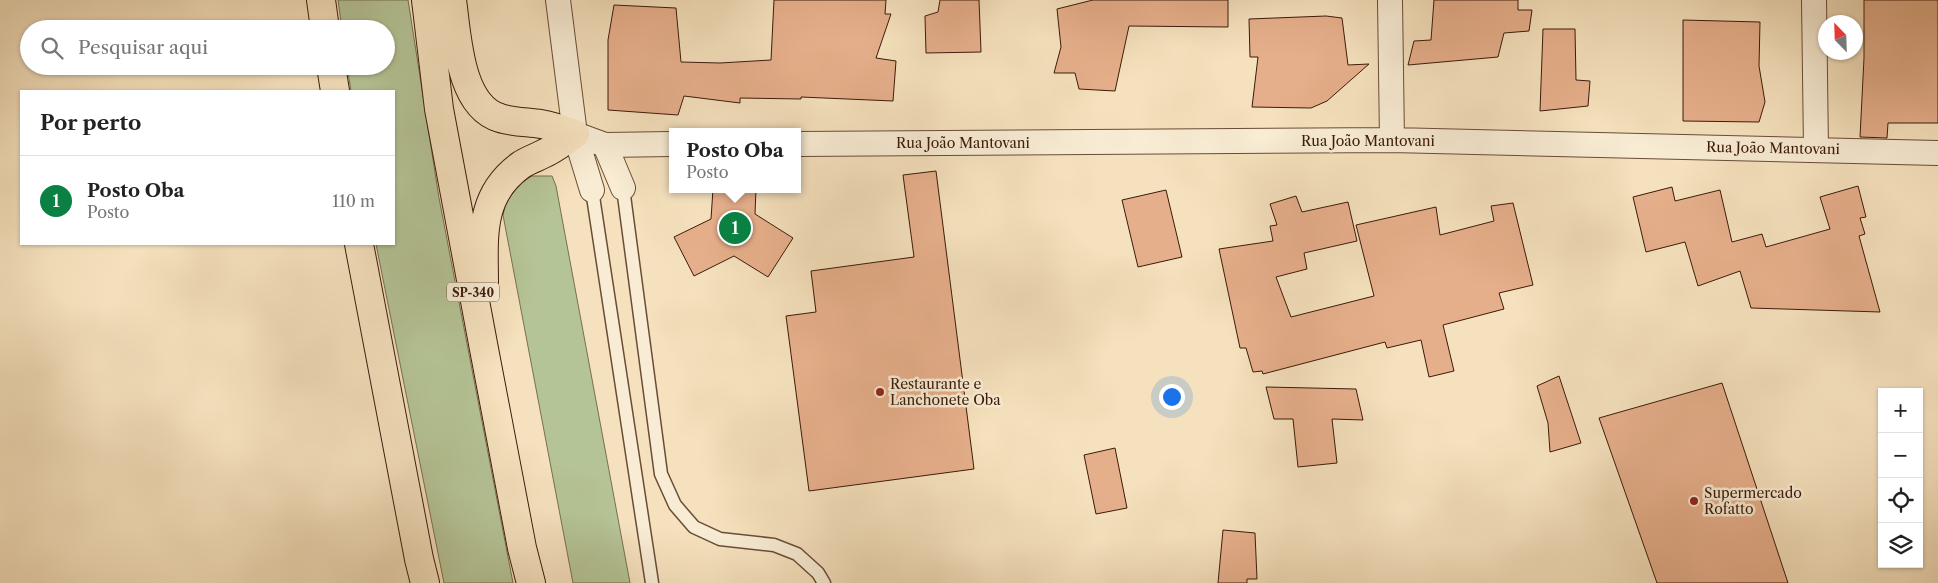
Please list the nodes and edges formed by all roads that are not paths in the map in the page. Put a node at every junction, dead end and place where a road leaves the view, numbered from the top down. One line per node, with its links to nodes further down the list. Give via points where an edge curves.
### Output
1 (321, 0): 7 (highway)
2 (426, 0): 20 (highway, SP-340, via 439,109)
3 (452, 0): 10 (highway, via 464,74 475,98 486,111 500,118)
4 (558, 0): 10 (street)
5 (1390, 0): 11 (street)
6 (1814, 0): 15 (street)
7 (324, 20)
8 (332, 75): 9 (highway)
9 (335, 90)
10 (575, 134): 14 (street); 18 (street); 20 (highway, via 522,164 501,182 491,202 484,221)
11 (1392, 140): 13 (street, Rua João Mantovani); 15 (street, Rua João Mantovani)
12 (669, 144): 14 (street)
13 (801, 144)
14 (605, 145): 17 (street)
15 (1816, 149): 16 (street, Rua João Mantovani)
16 (1938, 153)
17 (623, 188): 24 (lane, via 661,474 676,505 694,527 720,539 774,545 798,554)
18 (592, 190): 23 (lane)
19 (359, 245): 21 (highway)
20 (484, 349): 22 (highway, SP-340)
21 (423, 575)
22 (531, 583)
23 (652, 583)
24 (824, 583)

